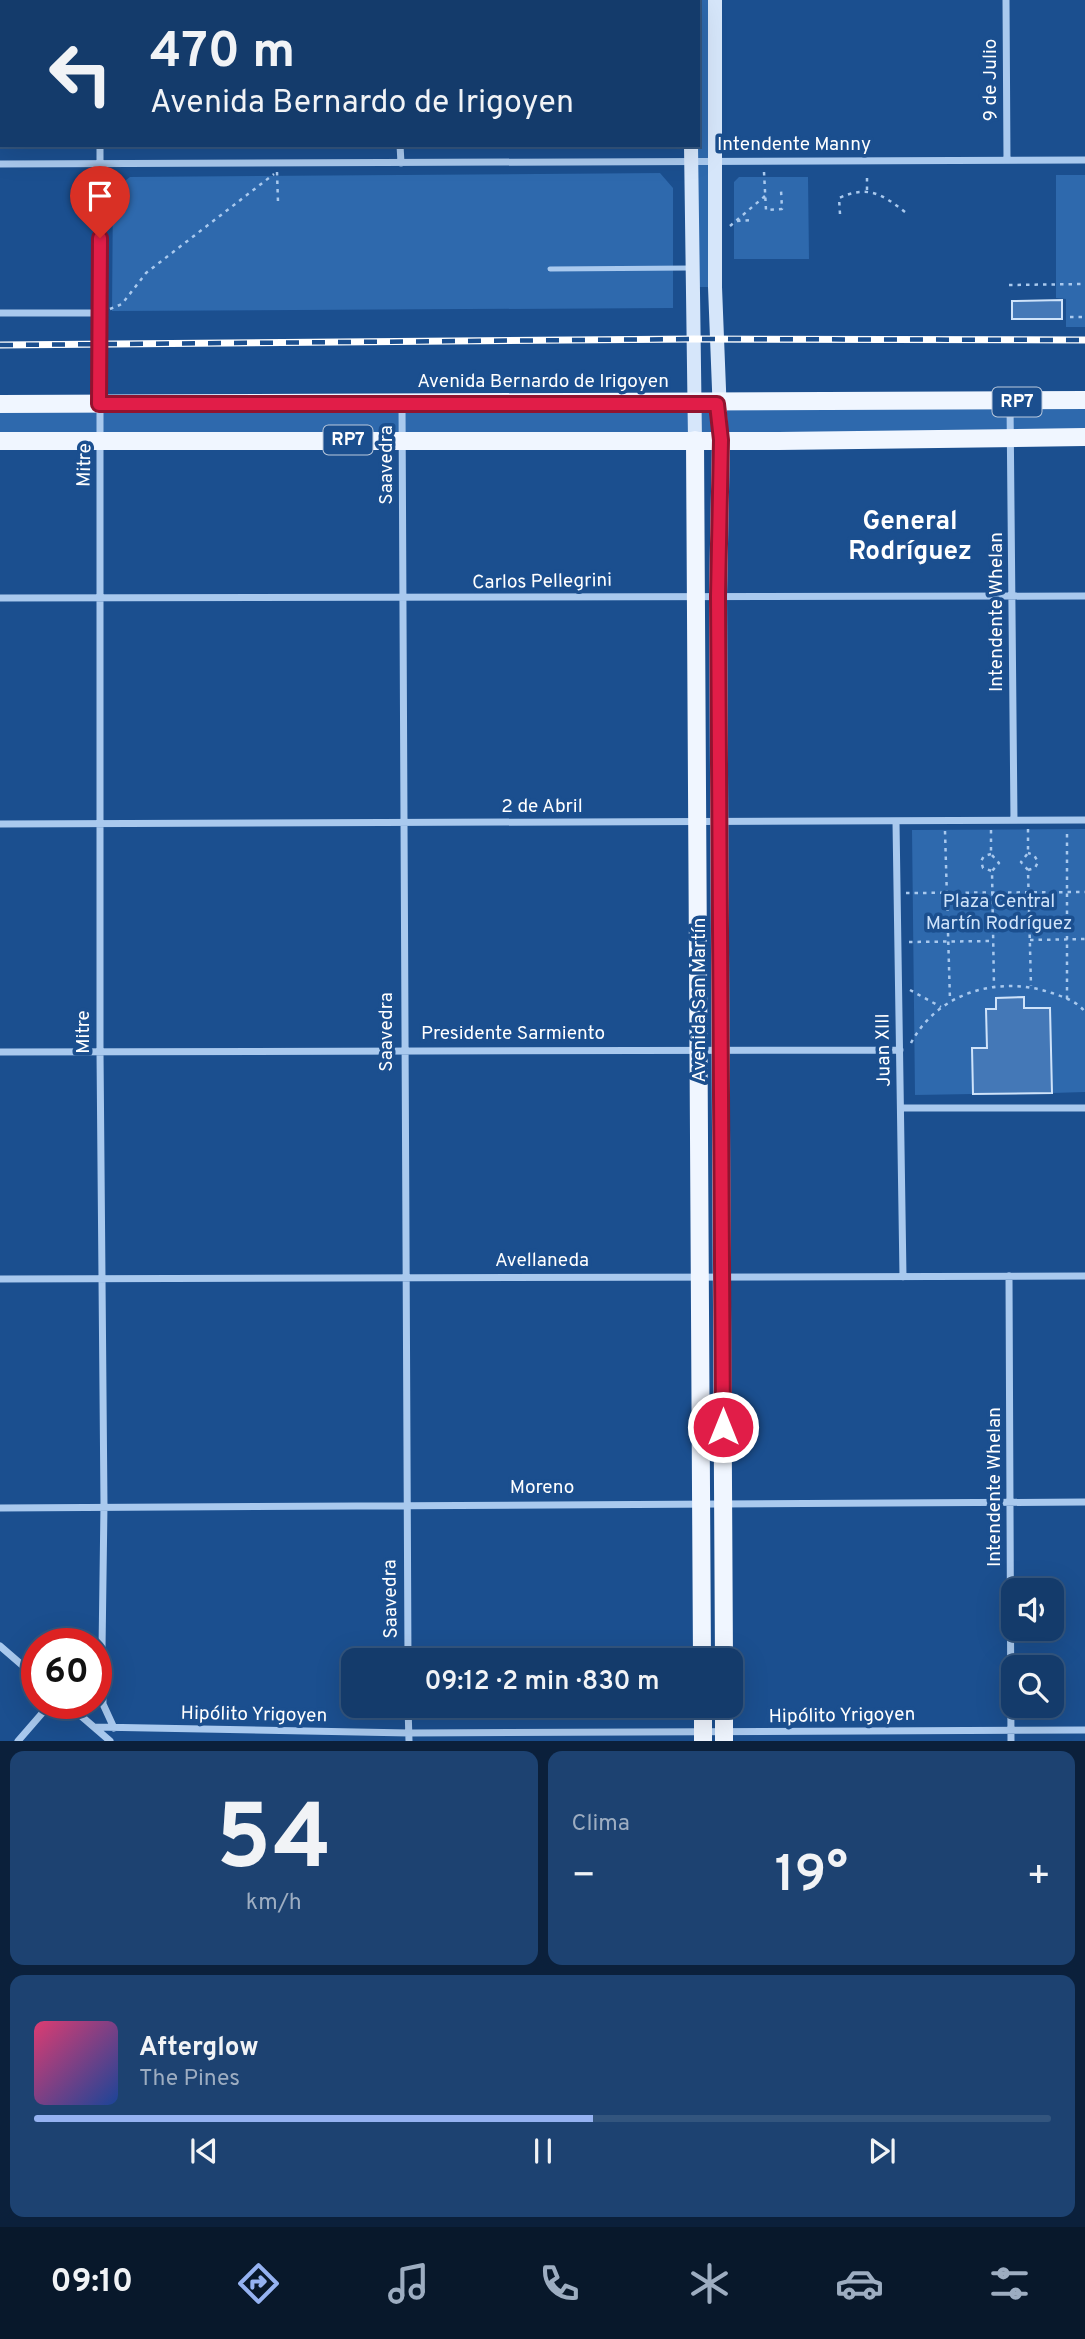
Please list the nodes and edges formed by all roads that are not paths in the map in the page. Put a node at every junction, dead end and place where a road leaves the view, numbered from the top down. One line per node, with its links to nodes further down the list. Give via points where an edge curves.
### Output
1 (715, 0): 9 (main road, Avenida San Martín)
2 (1006, 0): 6 (street, 9 de Julio)
3 (100, 147): 12 (street, Mitre)
4 (400, 147): 10 (street)
5 (691, 147): 8 (main road, Avenida San Martín)
6 (1007, 160): 7 (street, Intendente Manny); 9 (street, Intendente Manny)
7 (1085, 160)
8 (691, 162): 9 (street, Intendente Manny); 10 (street, Intendente Manny); 13 (main road, Avenida San Martín)
9 (715, 162): 23 (main road, Avenida San Martín)
10 (401, 163): 12 (street, Intendente Manny)
11 (0, 164): 12 (street, Intendente Manny)
12 (100, 164): 16 (street, Mitre)
13 (693, 268): 14 (lane); 22 (main road, Avenida San Martín)
14 (550, 269)
15 (0, 313): 16 (street)
16 (100, 313): 21 (street, Mitre)
17 (1085, 401): 19 (main road, Avenida Bernardo de Irigoyen / RP7)
18 (402, 402): 21 (main road, Avenida Bernardo de Irigoyen / RP7); 22 (main road, Avenida Bernardo de Irigoyen / RP7); 27 (street, Saavedra)
19 (1010, 403): 23 (main road, Avenida Bernardo de Irigoyen / RP7); 25 (street, Intendente Whelan)
20 (0, 404): 21 (main road, Avenida Bernardo de Irigoyen / RP7)
21 (99, 404): 26 (street, Mitre)
22 (695, 404): 23 (main road, Avenida Bernardo de Irigoyen / RP7); 28 (main road, Avenida San Martín)
23 (717, 404): 29 (main road, Avenida San Martín)
24 (1085, 437): 25 (main road, RP7)
25 (1011, 438): 29 (main road, RP7); 34 (street, Intendente Whelan)
26 (102, 440): 27 (main road, RP7); 30 (main road, RP7); 36 (street, Mitre)
27 (402, 440): 28 (main road, RP7); 37 (street, Saavedra)
28 (695, 440): 29 (main road, RP7); 31 (main road, Avenida San Martín)
29 (721, 440): 32 (main road, Avenida San Martín)
30 (0, 441)
31 (698, 596): 32 (street, Carlos Pellegrini); 37 (street, Carlos Pellegrini); 41 (main road, Avenida San Martín)
32 (718, 596): 34 (street, Carlos Pellegrini); 40 (main road, Avenida San Martín)
33 (1085, 596): 34 (street, Carlos Pellegrini)
34 (1014, 597): 38 (street, Intendente Whelan)
35 (0, 598): 36 (street, Carlos Pellegrini)
36 (99, 598): 37 (street, Carlos Pellegrini); 45 (street, Mitre)
37 (404, 599): 44 (street, Saavedra)
38 (1014, 820): 39 (street, 2 de Abril); 42 (street, 2 de Abril)
39 (1085, 820)
40 (720, 821): 41 (street, 2 de Abril); 42 (street, 2 de Abril); 48 (main road, Avenida San Martín)
41 (699, 822): 44 (street, 2 de Abril); 51 (main road, Avenida San Martín)
42 (897, 822): 47 (street, Juan XIII)
43 (0, 824): 45 (street, 2 de Abril)
44 (402, 824): 45 (street, 2 de Abril); 46 (street, Saavedra)
45 (100, 825): 50 (street, Mitre)
46 (403, 1049): 50 (street, Presidente Sarmiento); 51 (street, Presidente Sarmiento); 57 (street, Saavedra)
47 (900, 1050): 48 (street, Presidente Sarmiento); 52 (street, Juan XIII)
48 (720, 1051): 51 (street, Presidente Sarmiento); 58 (main road, Avenida San Martín)
49 (0, 1052): 50 (street, Presidente Sarmiento)
50 (100, 1052): 61 (street, Mitre)
51 (698, 1052): 54 (main road, Avenida San Martín)
52 (901, 1108): 53 (street); 59 (street, Juan XIII)
53 (1085, 1108)
54 (698, 1276): 57 (street, Avellaneda); 58 (street, Avellaneda); 63 (main road, Avenida San Martín)
55 (1009, 1276): 56 (street, Avellaneda); 59 (street, Avellaneda); 62 (street, Intendente Whelan)
56 (1085, 1276)
57 (407, 1277): 61 (street, Avellaneda); 66 (street, Saavedra)
58 (724, 1277): 59 (street, Avellaneda); 64 (main road, Avenida San Martín)
59 (903, 1277)
60 (0, 1279): 61 (street, Avellaneda)
61 (102, 1279): 67 (street, Mitre)
62 (1012, 1500): 64 (street, Moreno); 65 (street, Moreno); 83 (street, Intendente Whelan)
63 (699, 1502): 64 (street, Moreno); 66 (street, Moreno); 72 (main road, Avenida San Martín)
64 (723, 1502): 73 (main road, Avenida San Martín)
65 (1085, 1502)
66 (405, 1504): 67 (street, Moreno); 71 (street, Saavedra)
67 (104, 1505): 68 (street, Moreno); 69 (street, Mitre)
68 (0, 1508)
69 (102, 1628)
70 (0, 1646): 74 (street)
71 (408, 1648)
72 (702, 1648)
73 (724, 1648)
74 (21, 1664)
75 (408, 1718): 87 (street)
76 (702, 1718): 86 (main road)
77 (724, 1718): 88 (main road)
78 (37, 1719): 89 (street)
79 (85, 1719): 81 (street)
80 (110, 1719): 82 (street, Mitre)
81 (95, 1727): 82 (street, Hipólito Yrigoyen); 90 (street)
82 (114, 1728): 85 (street, Hipólito Yrigoyen)
83 (1011, 1730): 84 (street, Hipólito Yrigoyen); 88 (street, Hipólito Yrigoyen); 92 (street, Intendente Whelan)
84 (1085, 1730)
85 (247, 1731): 87 (street, Hipólito Yrigoyen); 91 (street)
86 (703, 1736): 87 (street, Hipólito Yrigoyen); 88 (street, Hipólito Yrigoyen)
87 (409, 1737)
88 (724, 1737)
89 (18, 1741)
90 (110, 1741)
91 (248, 1741)
92 (1011, 1741)

